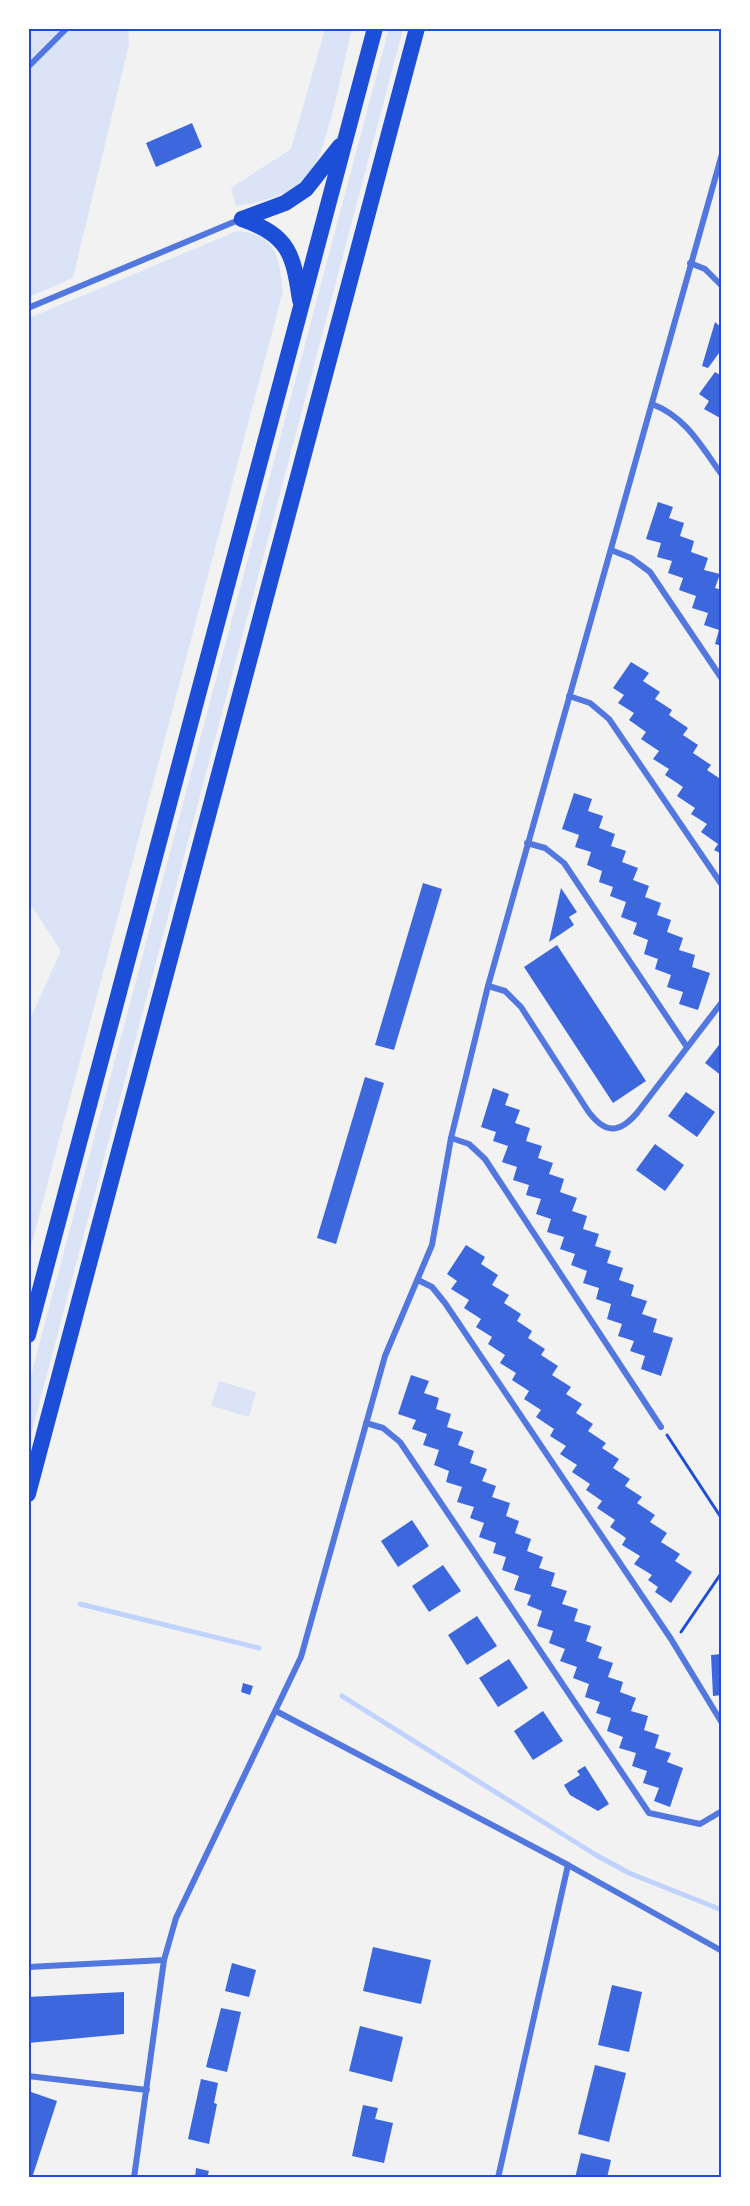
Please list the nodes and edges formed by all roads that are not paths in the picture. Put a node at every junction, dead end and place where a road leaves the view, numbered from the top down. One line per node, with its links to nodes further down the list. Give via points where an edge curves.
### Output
1 (67, 28): 4 (street)
2 (375, 28): 5 (highway)
3 (417, 28): 27 (highway)
4 (28, 67)
5 (345, 141): 7 (highway, via 306,189 285,203); 10 (highway)
6 (722, 154): 8 (street)
7 (242, 219): 10 (highway, via 267,228 285,243 294,262); 11 (street)
8 (690, 263): 9 (street, via 705,269); 12 (street)
9 (722, 286)
10 (301, 307): 24 (highway)
11 (28, 308)
12 (652, 404): 13 (street, via 669,411 689,428); 14 (street)
13 (722, 475)
14 (611, 550): 15 (street, via 650,572); 16 (street)
15 (722, 679)
16 (569, 696): 17 (street); 18 (street, via 590,703 609,719)
17 (527, 843): 19 (street); 21 (street, via 545,848 564,863)
18 (722, 885)
19 (488, 986): 21 (street, via 505,991 521,1007 588,1111 597,1123 611,1129 626,1127); 22 (street)
20 (722, 1002): 21 (street)
21 (687, 1047)
22 (451, 1138): 23 (street, via 432,1245); 26 (street, via 469,1144 485,1159)
23 (418, 1280): 25 (street, via 385,1356); 29 (street, via 432,1287 445,1304 674,1644)
24 (28, 1335)
25 (366, 1423): 28 (street, via 301,1657); 30 (street, via 383,1428 400,1442 649,1813 700,1824)
26 (661, 1427)
27 (28, 1494)
28 (276, 1711): 31 (street); 33 (street, via 176,1917)
29 (722, 1723)
30 (722, 1810)
31 (568, 1865): 32 (street); 38 (street)
32 (722, 1951)
33 (164, 1960): 34 (street); 36 (street)
34 (28, 1967)
35 (28, 2076): 36 (street)
36 (147, 2090): 37 (street)
37 (134, 2178)
38 (498, 2178)

